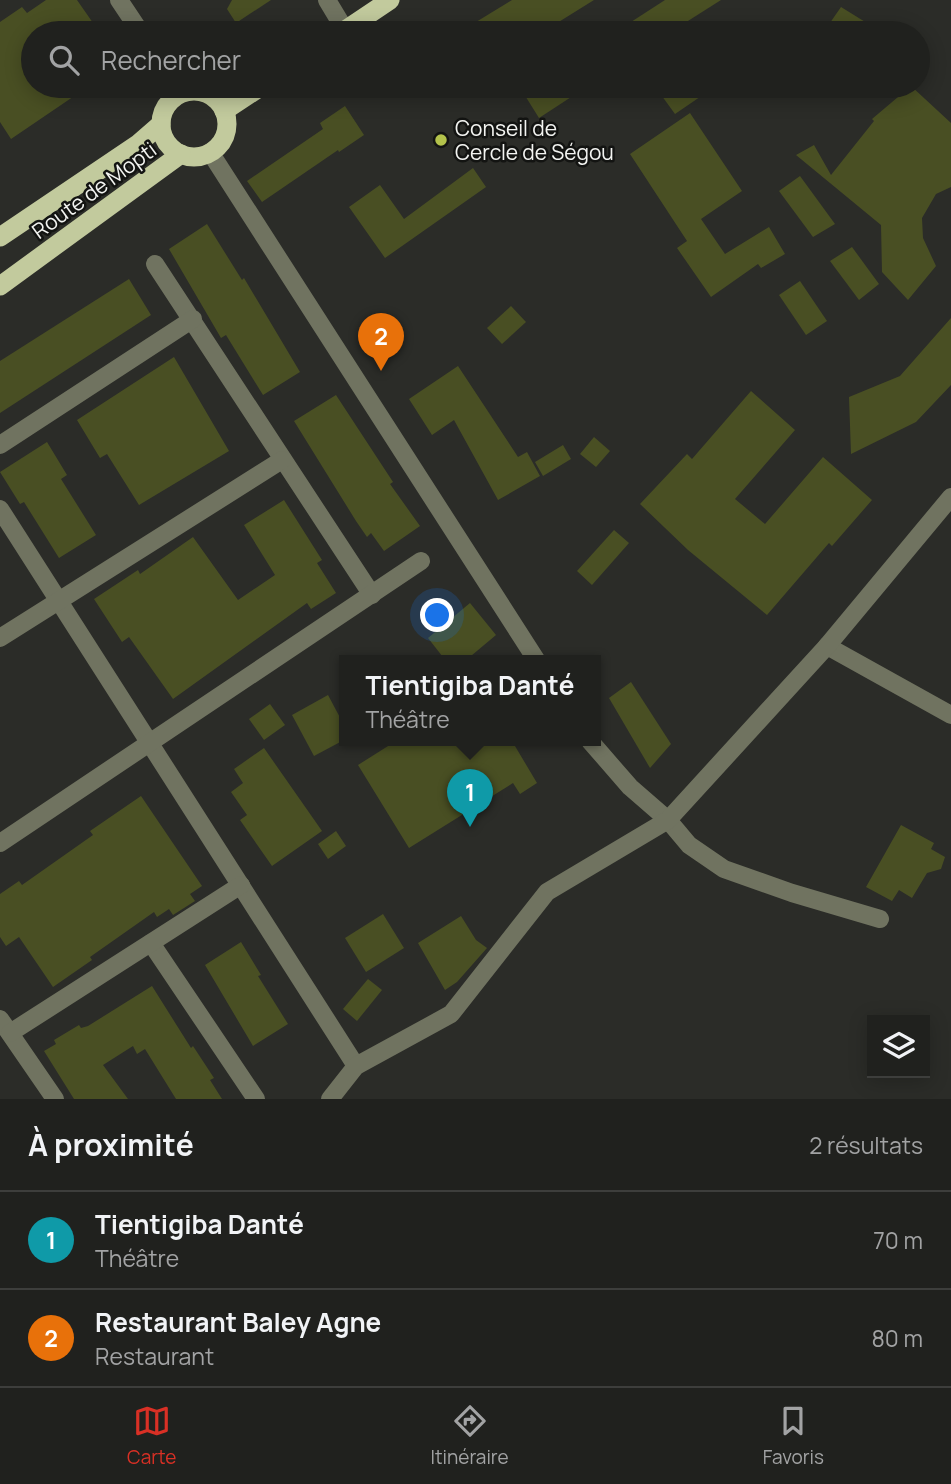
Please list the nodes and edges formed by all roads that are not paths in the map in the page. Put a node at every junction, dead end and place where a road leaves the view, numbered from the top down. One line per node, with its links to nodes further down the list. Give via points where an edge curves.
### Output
1 (119, 0): 4 (street)
2 (327, 0): 5 (street)
3 (390, 0): 6 (highway)
4 (133, 21)
5 (338, 21)
6 (359, 21)
7 (172, 98): 11 (highway)
8 (214, 98): 10 (highway)
9 (244, 98): 10 (highway)
10 (224, 111): 12 (highway, via 225,134)
11 (161, 124): 13 (highway, via 170,147); 14 (highway, Route de Mopti)
12 (210, 152): 13 (highway); 27 (street)
13 (181, 154): 16 (highway, Route de Mopti)
14 (0, 237)
15 (155, 264): 17 (street)
16 (0, 286)
17 (193, 319): 18 (street); 19 (street)
18 (0, 445)
19 (282, 460): 23 (street); 24 (street)
20 (951, 497): 26 (street)
21 (0, 509): 24 (street)
22 (421, 561): 23 (street)
23 (372, 595): 29 (street)
24 (58, 600): 25 (street); 29 (street)
25 (0, 638)
26 (827, 646): 28 (street); 31 (street)
27 (533, 655)
28 (951, 715)
29 (150, 741): 32 (street); 33 (street)
30 (594, 746): 31 (street, via 630,787)
31 (668, 820): 34 (street, via 689,845 724,869); 37 (street, via 547,892 451,1014)
32 (0, 843)
33 (241, 885): 35 (street); 37 (street)
34 (880, 919)
35 (151, 943): 36 (street); 39 (street)
36 (5, 1026): 38 (street)
37 (356, 1066): 40 (street)
38 (55, 1099)
39 (256, 1099)
40 (330, 1099)

